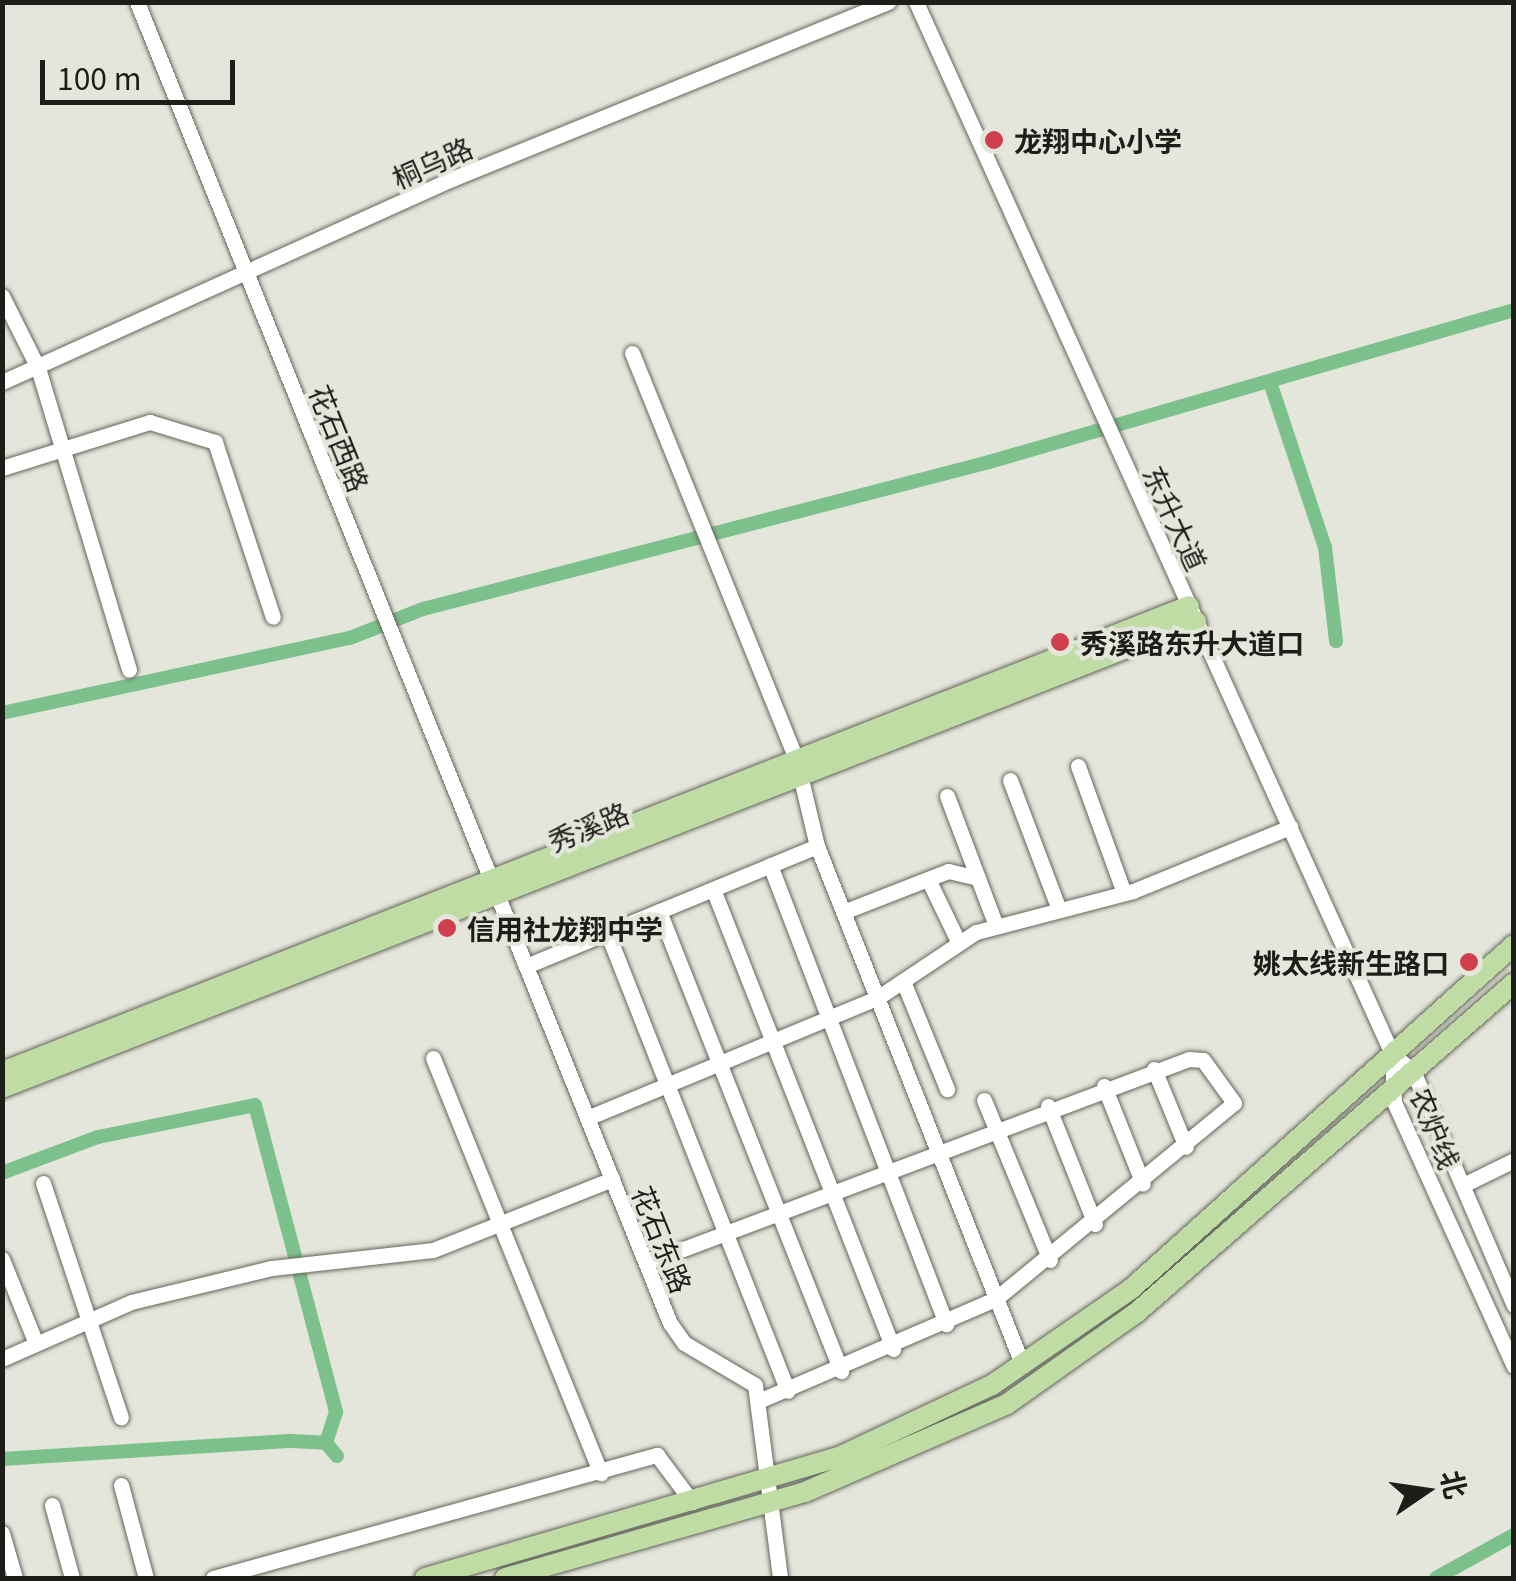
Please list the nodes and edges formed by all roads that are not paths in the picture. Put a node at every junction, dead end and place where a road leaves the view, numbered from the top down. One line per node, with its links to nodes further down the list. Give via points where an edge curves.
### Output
1 (137, 2): 4 (street, 花石西路)
2 (916, 2): 11 (street, 东升大道)
3 (887, 3): 4 (street, 桐乌路, via 452,179)
4 (247, 275): 7 (street, 桐乌路); 25 (street, 花石西路)
5 (2, 296): 7 (street)
6 (632, 354): 14 (street)
7 (38, 368): 8 (street, 桐乌路); 9 (street)
8 (2, 382)
9 (63, 450): 10 (street); 12 (street, via 150,422 215,442); 13 (street)
10 (2, 468)
11 (1193, 613): 14 (main road, 秀溪路); 18 (street, 东升大道)
12 (273, 617)
13 (129, 670)
14 (799, 765): 20 (street); 25 (main road, 秀溪路)
15 (1078, 766): 27 (street)
16 (1010, 780): 28 (street)
17 (947, 796): 19 (street)
18 (1290, 827): 27 (street); 41 (street, 东升大道)
19 (964, 842): 22 (street); 23 (street)
20 (817, 846): 21 (street); 30 (street)
21 (770, 866): 26 (street); 39 (street)
22 (948, 871): 23 (street); 24 (street)
23 (978, 878): 31 (street)
24 (928, 879): 30 (street); 33 (street)
25 (493, 885): 35 (street, 花石东路); 46 (main road, 秀溪路); 49 (main road, 秀溪路)
26 (713, 889): 29 (street); 40 (street)
27 (1124, 893): 28 (street)
28 (1058, 907): 31 (street)
29 (659, 911): 32 (street); 43 (street)
30 (843, 912): 38 (street)
31 (996, 926): 33 (street)
32 (607, 932): 35 (street); 47 (street)
33 (959, 943): 36 (street)
34 (1514, 945): 41 (main road)
35 (526, 966): 54 (street, 花石东路)
36 (903, 980): 38 (street); 50 (street)
37 (1514, 983): 45 (main road)
38 (876, 998): 39 (street); 57 (street)
39 (828, 1018): 40 (street); 59 (street)
40 (772, 1041): 43 (street); 64 (street)
41 (1392, 1054): 45 (street, 农炉线); 51 (street, 农炉线); 79 (main road, via 1131,1290)
42 (433, 1058): 66 (street)
43 (720, 1063): 47 (street); 65 (street)
44 (1154, 1069): 48 (street); 56 (street); 56 (street, via 1203,1060 1234,1103)
45 (1413, 1070): 51 (main road); 63 (street, 农炉线)
46 (2, 1072)
47 (667, 1085): 54 (street); 68 (street)
48 (1104, 1086): 53 (street); 62 (street)
49 (2, 1088)
50 (947, 1089)
51 (1391, 1089): 80 (street, 农炉线); 89 (main road, via 1136,1313 1037,1386 911,1452)
52 (984, 1100): 55 (street)
53 (1048, 1106): 55 (street); 67 (street)
54 (587, 1118): 60 (street, 花石东路)
55 (995, 1126): 57 (street); 70 (street)
56 (1186, 1147): 62 (street)
57 (936, 1149): 59 (street); 72 (street)
58 (1514, 1160): 63 (street)
59 (886, 1168): 64 (street); 75 (street)
60 (612, 1178): 66 (street); 71 (street, 花石东路)
61 (43, 1182): 74 (street)
62 (1143, 1184): 67 (street)
63 (1462, 1184): 73 (street, 农炉线)
64 (831, 1190): 65 (street); 77 (street)
65 (778, 1211): 68 (street); 81 (street)
66 (501, 1224): 74 (street, via 418,1254 272,1268); 85 (street)
67 (1095, 1224): 70 (street)
68 (726, 1232): 71 (street); 82 (street)
69 (2, 1258): 76 (street)
70 (1050, 1260): 72 (street)
71 (646, 1264): 83 (street, 花石东路, via 684,1343 748,1374)
72 (995, 1299): 75 (street); 79 (street)
73 (1514, 1305)
74 (95, 1315): 76 (street); 84 (street)
75 (946, 1324): 77 (street)
76 (35, 1341): 78 (street)
77 (893, 1348): 81 (street)
78 (2, 1358)
79 (1022, 1366): 86 (main road, via 907,1428)
80 (1514, 1366)
81 (842, 1370): 82 (street)
82 (788, 1391): 83 (street)
83 (758, 1401): 86 (street)
84 (121, 1417)
85 (601, 1473): 88 (street, via 668,1458); 95 (street)
86 (769, 1479): 88 (main road); 89 (street)
87 (120, 1485): 94 (street)
88 (692, 1502): 96 (main road)
89 (772, 1502): 97 (main road); 98 (street)
90 (52, 1505): 93 (street)
91 (2, 1533): 92 (street)
92 (15, 1578)
93 (72, 1578)
94 (146, 1578)
95 (213, 1578)
96 (425, 1578)
97 (505, 1578)
98 (780, 1578)

